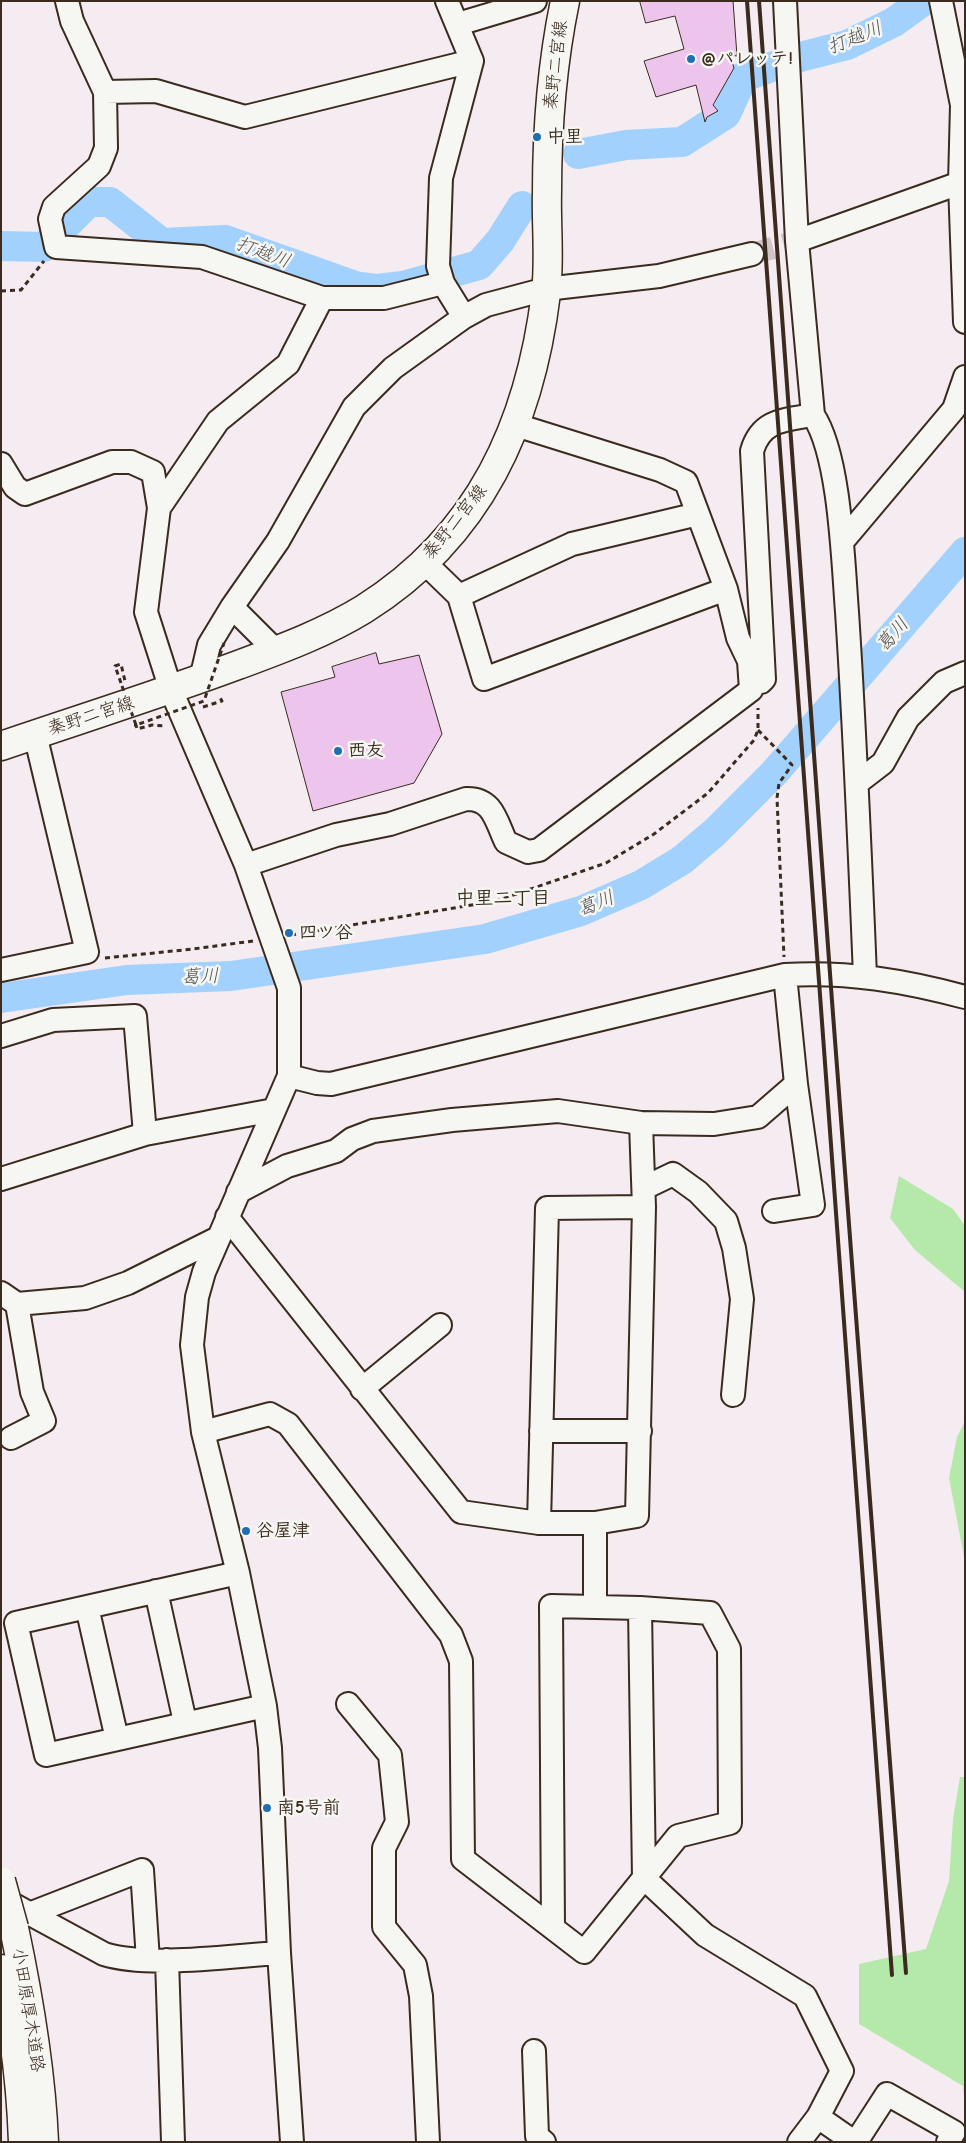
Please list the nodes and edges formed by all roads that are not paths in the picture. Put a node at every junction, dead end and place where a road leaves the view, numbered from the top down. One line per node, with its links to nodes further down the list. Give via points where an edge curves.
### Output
1 (67, 1): 9 (street, via 72,21)
2 (447, 1): 7 (street)
3 (535, 1): 7 (street)
4 (565, 1): 14 (main road, 秦野二宮線, via 548,139)
5 (785, 1): 11 (street)
6 (941, 1): 10 (street, via 962,105)
7 (458, 24): 8 (street)
8 (472, 61): 9 (street, via 245,118 156,91); 13 (street, via 442,178)
9 (105, 92): 15 (street, via 106,148 99,166 54,207 50,219 56,247 202,257)
10 (962, 181): 11 (street); 17 (street)
11 (797, 241): 19 (street)
12 (752, 254): 14 (street, via 659,276)
13 (440, 274): 15 (street, via 384,298); 16 (street)
14 (546, 289): 16 (street, via 486,305); 20 (main road, 秦野二宮線, via 534,363)
15 (322, 298): 22 (street, via 288,364 218,421)
16 (464, 317): 28 (street, via 393,368 354,407 282,533)
17 (965, 322)
18 (965, 377): 24 (street, via 954,409)
19 (812, 415): 24 (street, via 822,429); 33 (street, via 770,425 756,436 752,451 764,679)
20 (516, 425): 23 (street, via 660,470 686,482); 25 (main road, 秦野二宮線, via 489,481 469,511)
21 (1, 464): 22 (street, via 15,487 25,494 112,462 131,462 152,472)
22 (159, 508): 31 (street, via 146,612)
23 (698, 514): 26 (street); 27 (street, via 572,544)
24 (842, 542): 36 (street)
25 (424, 562): 27 (street); 29 (main road, 秦野二宮線, via 365,608)
26 (726, 589): 27 (street, via 484,679); 33 (street, via 738,638 749,661)
27 (459, 596)
28 (232, 606): 29 (street); 32 (street, via 209,645)
29 (276, 651): 32 (main road, 秦野二宮線)
30 (965, 674): 36 (street, via 944,682 908,718 884,763)
31 (171, 690): 32 (main road, 秦野二宮線); 34 (main road, 秦野二宮線); 37 (street)
32 (203, 690)
33 (750, 690): 37 (street, via 539,850 528,852 506,842 490,808 477,799 466,799 390,824 336,835)
34 (36, 734): 35 (main road, 秦野二宮線); 38 (street, via 87,952)
35 (1, 746)
36 (857, 783): 40 (street)
37 (246, 865): 43 (street, via 289,988)
38 (1, 970)
39 (785, 975): 40 (street); 43 (street, via 331,1084); 44 (street)
40 (865, 976): 41 (street)
41 (965, 996)
42 (1, 1036): 47 (street, via 53,1020 135,1016)
43 (289, 1076): 45 (street)
44 (796, 1084): 46 (street, via 758,1117 714,1124); 51 (street, via 813,1205)
45 (274, 1110): 47 (street); 49 (street)
46 (641, 1123): 49 (street, via 558,1111 408,1124 352,1139 336,1150 287,1166); 50 (street)
47 (145, 1134): 48 (street)
48 (1, 1179)
49 (238, 1192): 52 (street)
50 (644, 1198): 57 (street, via 673,1174 698,1192 726,1221 742,1299); 58 (street, via 547,1208); 59 (street)
51 (774, 1212)
52 (227, 1217): 53 (street); 56 (street)
53 (216, 1239): 54 (street, via 128,1282 85,1298); 60 (street, via 197,1297 192,1345)
54 (9, 1299): 61 (street, via 32,1392 44,1422)
55 (440, 1325): 56 (street)
56 (362, 1389): 62 (street, via 461,1512)
57 (733, 1395)
58 (541, 1431): 59 (street); 62 (street)
59 (640, 1431): 63 (street, via 637,1516)
60 (203, 1432): 64 (street); 77 (street, via 270,1414 288,1424 451,1635 460,1661 463,1859)
61 (11, 1438)
62 (539, 1523): 63 (street)
63 (595, 1524): 67 (street)
64 (238, 1573): 65 (street); 70 (street)
65 (156, 1591): 66 (street); 71 (street)
66 (87, 1607): 72 (street); 72 (street, via 16,1623 46,1755)
67 (595, 1607): 68 (street); 77 (street, via 551,1606)
68 (640, 1608): 73 (street); 73 (street, via 710,1613 729,1649 730,1823 678,1836)
69 (348, 1704): 87 (street, via 390,1755 397,1822 384,1848 384,1927 415,1965 421,1996)
70 (265, 1706): 71 (street); 78 (street, via 270,1748)
71 (186, 1722): 72 (street)
72 (117, 1739)
73 (644, 1878): 77 (street, via 584,1952); 82 (street, via 705,1935 805,1996 842,2071)
74 (1, 1881): 76 (main road, 小田原厚木道路, bridge)
75 (1, 1898): 76 (street)
76 (22, 1921): 79 (street, via 104,1954 124,1959); 79 (street, via 142,1870); 84 (main road, 小田原厚木道路)
77 (553, 1928)
78 (279, 1954): 79 (street); 86 (street)
79 (157, 1960): 85 (street)
80 (1, 1969): 83 (main road, 小田原厚木道路, via 11,2012)
81 (534, 2051): 88 (street, via 537,2136)
82 (818, 2117): 89 (street); 90 (street)
83 (23, 2142)
84 (44, 2142)
85 (173, 2142)
86 (292, 2142)
87 (428, 2142)
88 (544, 2142)
89 (798, 2142)
90 (855, 2142): 91 (street, via 887,2094 954,2132)
91 (948, 2142)

